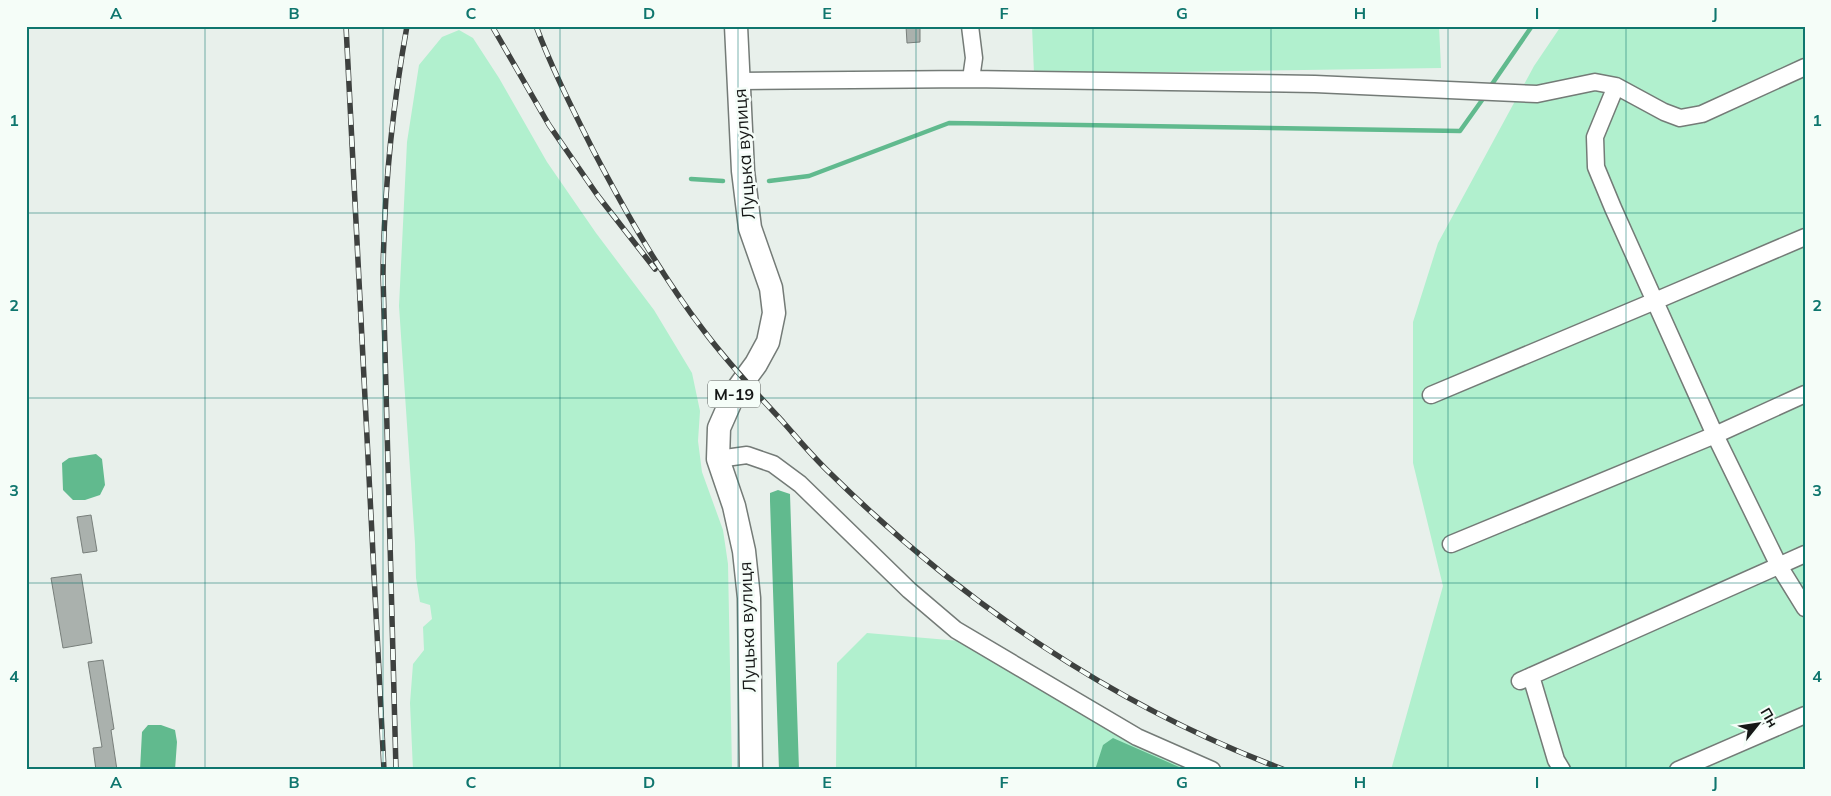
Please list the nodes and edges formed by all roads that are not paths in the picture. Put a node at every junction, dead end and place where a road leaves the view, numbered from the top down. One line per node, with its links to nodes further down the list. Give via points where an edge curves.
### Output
1 (736, 26): 5 (highway, Луцька вулиця / М-19)
2 (970, 26): 4 (street, via 974,58)
3 (1805, 67): 6 (street, via 1702,114 1680,118)
4 (971, 79): 5 (street); 6 (street, via 1315,84 1537,94 1595,82)
5 (739, 81): 12 (highway, Луцька вулиця / М-19, via 743,171 750,228 771,288 774,313 768,342 734,394 720,428)
6 (1616, 86): 8 (street, via 1595,137 1596,167)
7 (1805, 237): 8 (street)
8 (1656, 301): 10 (street); 11 (street)
9 (1805, 394): 11 (street)
10 (1431, 395)
11 (1715, 435): 13 (street); 15 (street)
12 (718, 459): 18 (highway, Луцька вулиця / М-19, via 744,550 749,598); 19 (street, via 747,455 773,464 800,484 909,590 956,630 1137,737)
13 (1451, 544)
14 (1805, 554): 15 (street)
15 (1779, 566): 16 (street); 20 (street, via 1526,678)
16 (1805, 608)
17 (1805, 715): 21 (street)
18 (751, 770)
19 (1212, 770)
20 (1562, 770)
21 (1678, 770)

